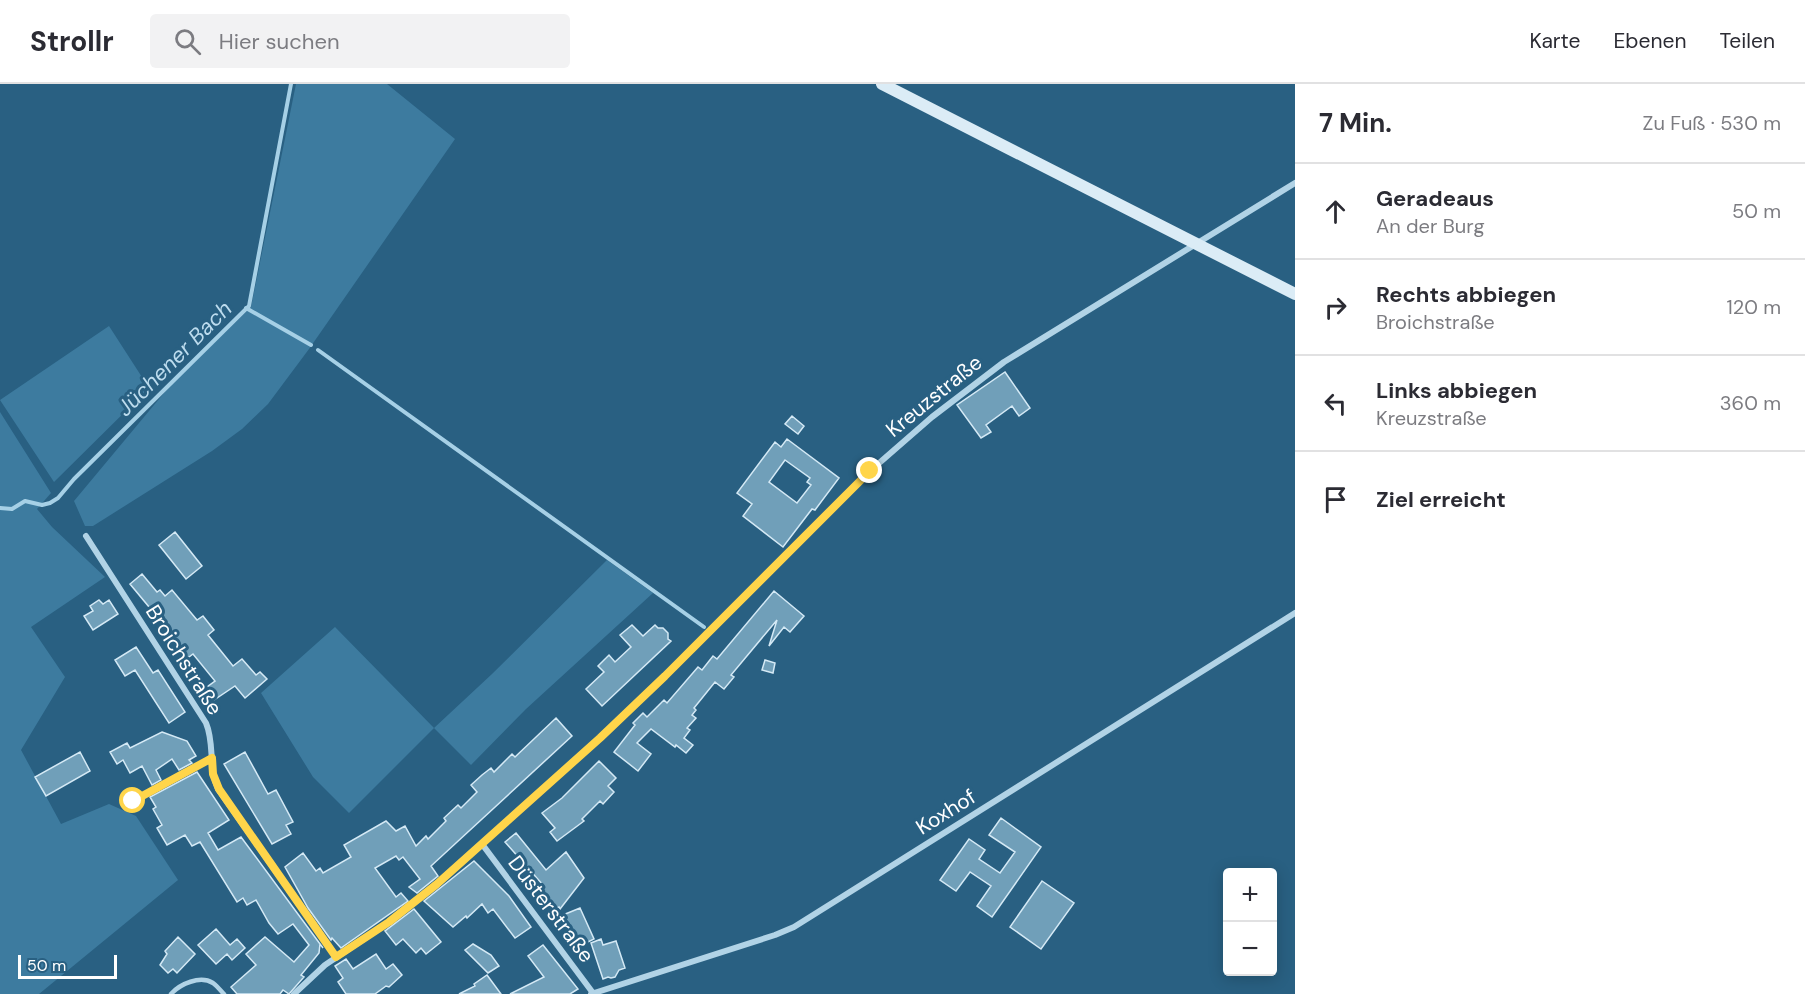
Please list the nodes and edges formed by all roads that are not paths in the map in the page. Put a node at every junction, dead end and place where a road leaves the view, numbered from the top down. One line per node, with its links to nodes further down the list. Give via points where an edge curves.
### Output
1 (882, 84): 3 (main road)
2 (1295, 183): 3 (street, Kreuzstraße)
3 (1195, 243): 4 (main road); 9 (street, Kreuzstraße, via 1004,362 917,429 620,719)
4 (1295, 294)
5 (86, 536): 7 (street, Broichstraße, via 203,718 210,735)
6 (1295, 613): 11 (street, Koxhof, via 794,927)
7 (212, 758): 8 (street); 10 (street, Broichstraße, via 219,789)
8 (133, 801)
9 (482, 844): 10 (street, Kreuzstraße, via 406,910); 11 (street, Düsterstraße)
10 (336, 957): 14 (street, Kreuzstraße)
11 (592, 993)
12 (171, 994): 13 (lane, via 177,987 202,980 212,982)
13 (224, 994)
14 (294, 994)

